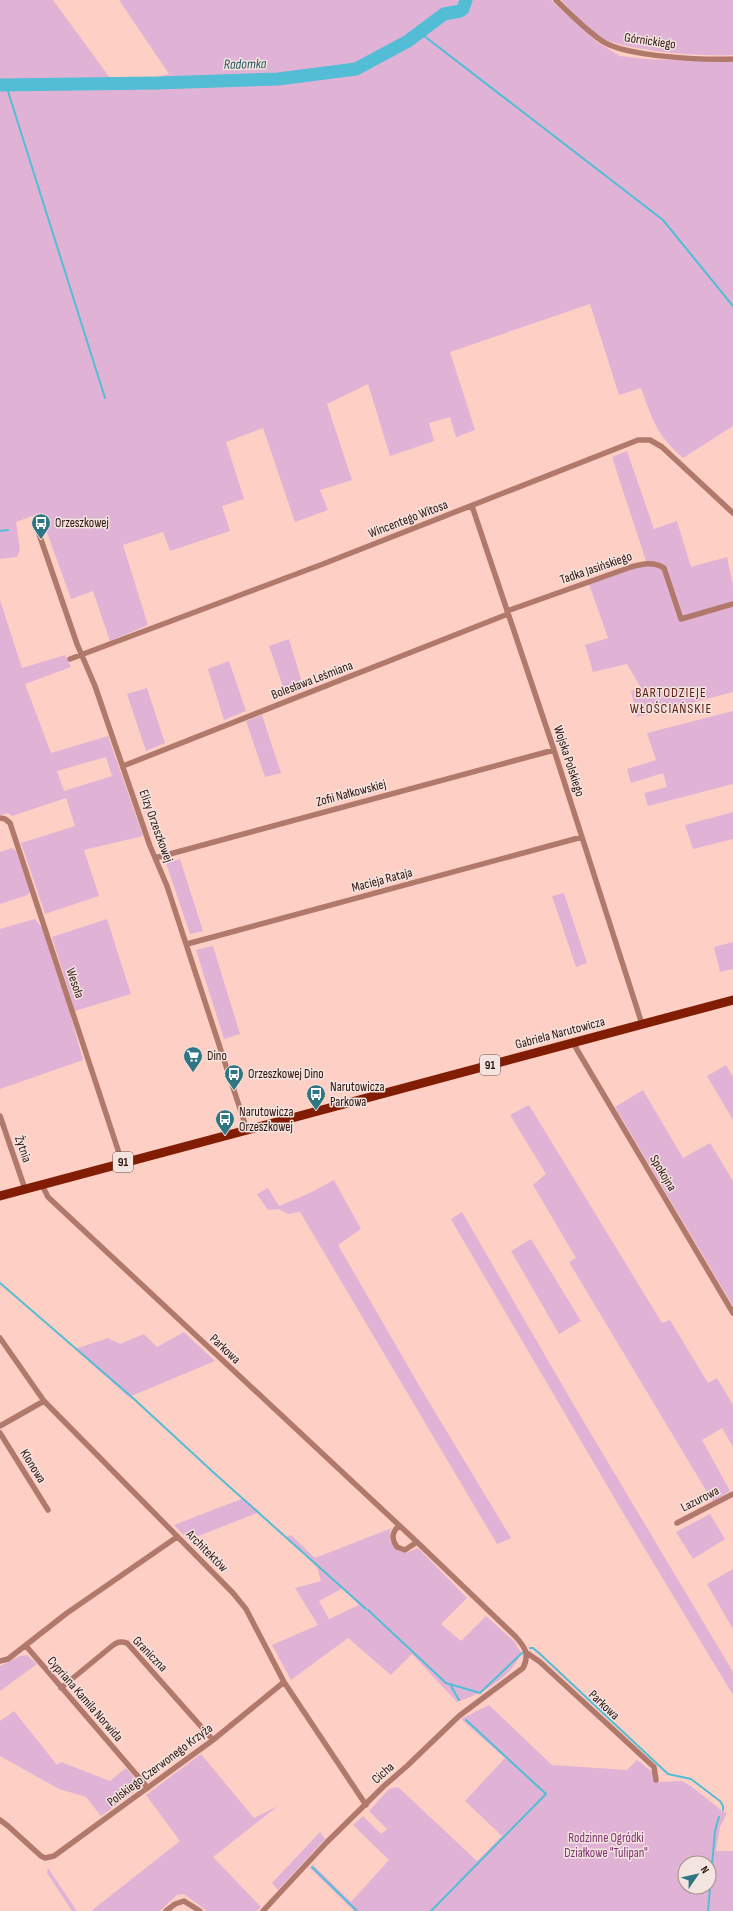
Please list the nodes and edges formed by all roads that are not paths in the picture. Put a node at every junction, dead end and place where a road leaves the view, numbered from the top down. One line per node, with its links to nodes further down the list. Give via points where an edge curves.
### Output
1 (556, 0): 2 (street, Górnickiego, via 593,34 614,47 650,55)
2 (733, 59)
3 (472, 506): 4 (street, Wincentego Witosa, via 638,440 650,440 662,447); 7 (street, Wojska Polskiego); 8 (street, Wincentego Witosa)
4 (733, 513)
5 (38, 531): 8 (street, Elizy Orzeszkowej)
6 (733, 604): 7 (street, Tadka Jasińskiego, via 681,619 664,568 650,563 631,567)
7 (508, 613): 10 (street, Wojska Polskiego); 11 (street, Bolesława Leśmiana)
8 (82, 656): 9 (street, Wincentego Witosa); 11 (street, Elizy Orzeszkowej)
9 (70, 659)
10 (554, 750): 13 (street, Wojska Polskiego); 14 (street, Zofii Nałkowskiej)
11 (123, 766): 14 (street, Elizy Orzeszkowej)
12 (0, 818): 21 (street, Wesoła, via 10,823)
13 (582, 837): 15 (street, Macieja Rataja); 17 (street, Wojska Polskiego)
14 (155, 858): 15 (street, Elizy Orzeszkowej)
15 (187, 944): 20 (street, Elizy Orzeszkowej)
16 (733, 1000): 17 (main road, Gabriela Narutowicza / 91)
17 (642, 1024): 18 (main road, Gabriela Narutowicza / 91)
18 (575, 1042): 20 (main road, Gabriela Narutowicza / 91); 25 (street, Spokojna, via 576,1048)
19 (0, 1116): 23 (street, Żytnia)
20 (247, 1130): 21 (main road, Gabriela Narutowicza / 91)
21 (122, 1162): 22 (main road, Gabriela Narutowicza / 91)
22 (42, 1185): 23 (main road, Gabriela Narutowicza / 91); 33 (street, Parkowa, via 48,1197)
23 (25, 1189): 24 (main road, Gabriela Narutowicza / 91)
24 (0, 1196)
25 (733, 1313)
26 (0, 1338): 27 (street, Architektów)
27 (44, 1401): 28 (street); 34 (street, Architektów)
28 (0, 1426)
29 (0, 1434): 31 (street, Klonowa)
30 (733, 1494): 32 (street, Lazurowa)
31 (48, 1510)
32 (677, 1523)
33 (399, 1525): 35 (street, Parkowa); 35 (street, via 393,1531 392,1537 397,1547 405,1550)
34 (177, 1538): 36 (street, via 67,1613); 39 (street, Architektów, via 246,1609)
35 (417, 1542): 37 (street, Parkowa, via 515,1636)
36 (26, 1646): 38 (street); 40 (street, Cypriana Kamila Norwida)
37 (527, 1653): 42 (street, Parkowa, via 654,1767); 44 (street, Cicha, via 523,1668 460,1716)
38 (0, 1662)
39 (284, 1682): 41 (street, Polskiego Czerwonego Krzyża); 44 (street, Architektów)
40 (61, 1688): 41 (street, Graniczna, via 112,1646 118,1642 127,1643); 43 (street, Cypriana Kamila Norwida)
41 (213, 1740): 43 (street, Polskiego Czerwonego Krzyża)
42 (656, 1780)
43 (148, 1788): 45 (street, Polskiego Czerwonego Krzyża, via 63,1851 45,1858)
44 (366, 1805): 48 (street, Cicha, via 327,1842)
45 (0, 1820)
46 (166, 1911): 47 (street, via 184,1901)
47 (200, 1911)
48 (263, 1911)

